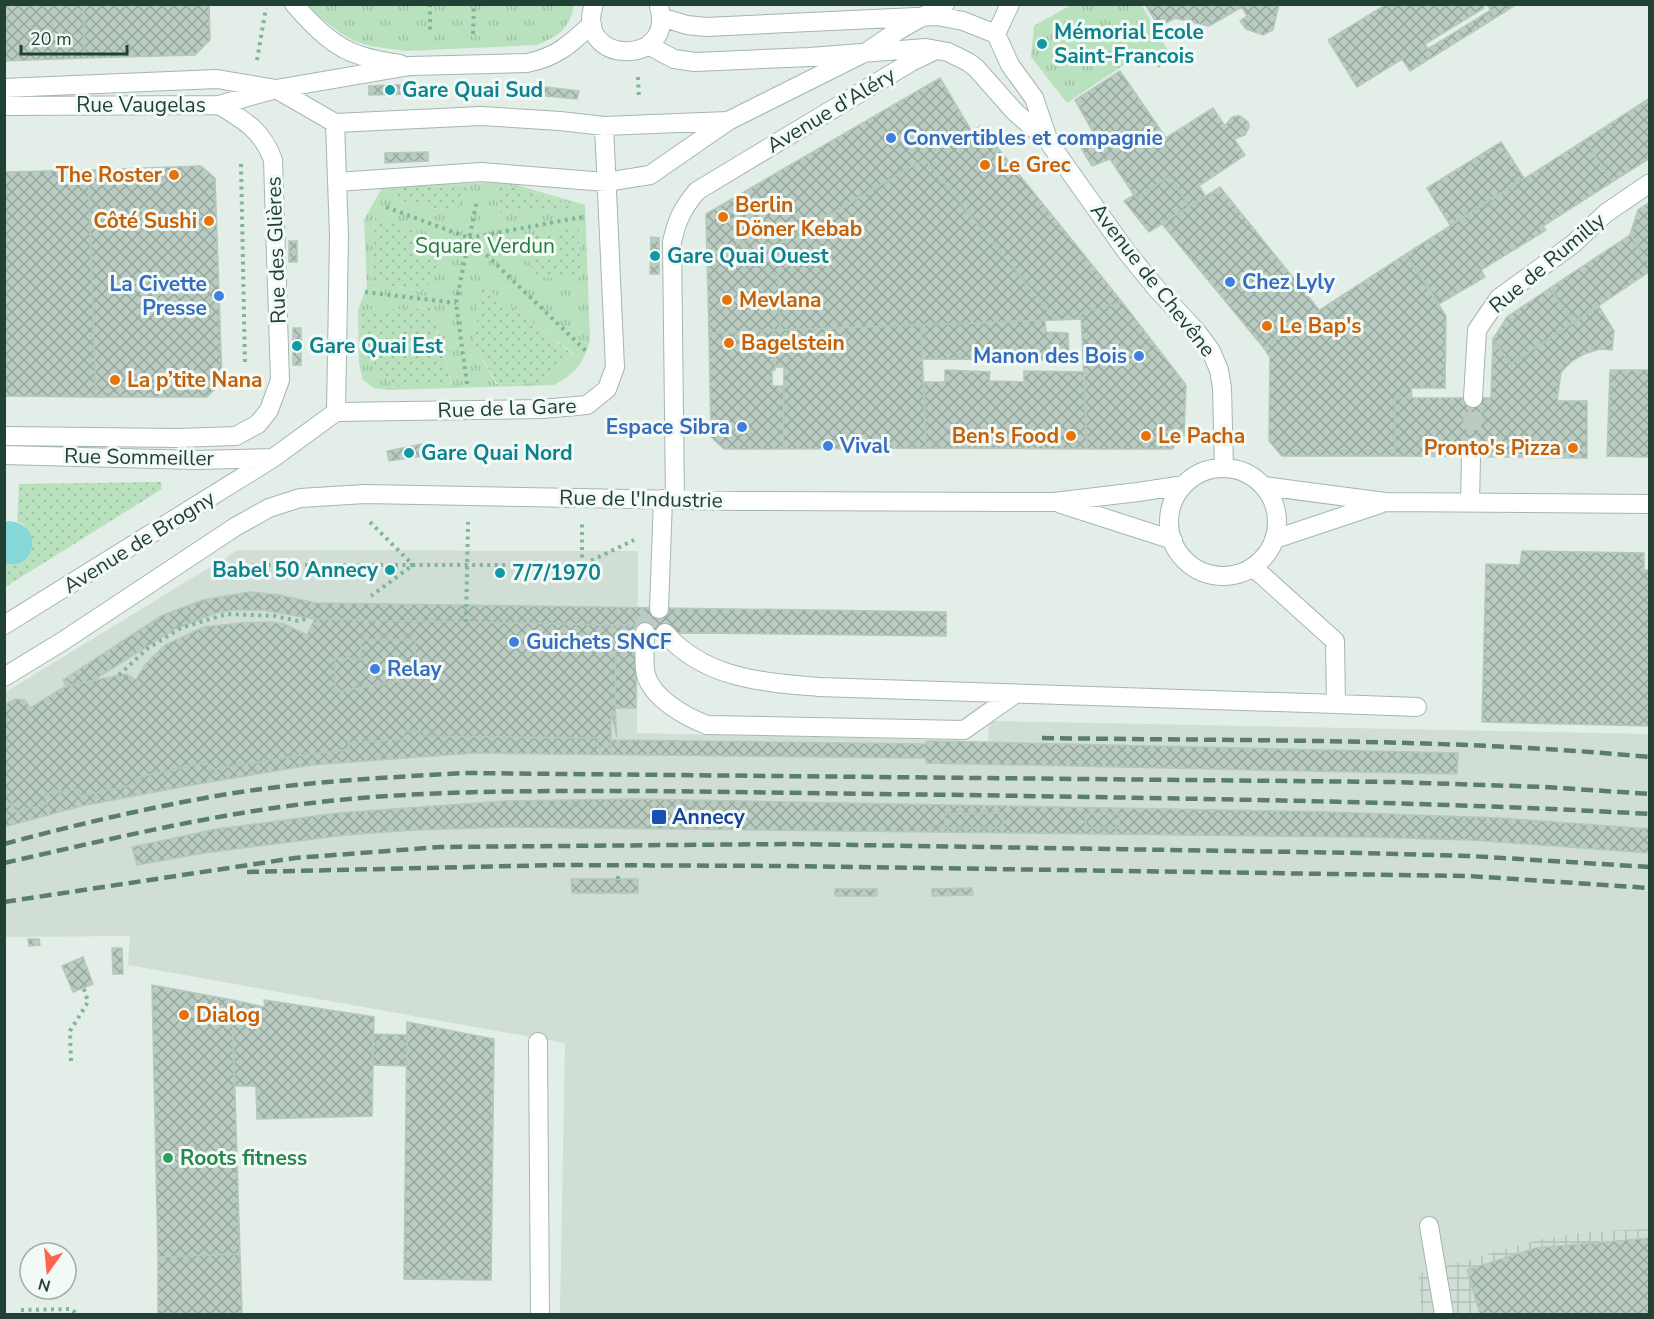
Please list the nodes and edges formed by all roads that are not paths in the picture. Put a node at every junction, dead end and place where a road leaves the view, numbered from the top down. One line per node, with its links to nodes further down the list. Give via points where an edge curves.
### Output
1 (294, 4): 12 (street, via 309,22 360,56)
2 (594, 4): 7 (street)
3 (945, 4): 6 (street, Avenue d'Aléry)
4 (1010, 4): 8 (street)
5 (660, 10): 6 (street, Avenue d'Aléry, via 687,25 706,27); 9 (street, via 658,33)
6 (926, 15): 8 (street, Avenue d'Aléry, via 955,19); 11 (street, Avenue d'Aléry)
7 (592, 24): 9 (street, via 599,40 613,50 630,52); 12 (street, Rue Vaugelas, via 560,52 543,60)
8 (996, 34): 20 (street, Avenue de Chevêne, via 1010,65 1034,98)
9 (648, 45): 11 (street, Avenue d'Aléry, via 674,59 695,62)
10 (938, 49): 11 (street, Avenue d'Aléry); 20 (street, Avenue de Chevêne, via 959,56 976,68 1015,112); 34 (street, Avenue d'Aléry, via 910,62 697,191 677,219 672,243)
11 (868, 51): 17 (street, Avenue d'Aléry)
12 (410, 66): 14 (street, Rue Vaugelas)
13 (4, 88): 14 (street, Rue Vaugelas, via 217,80)
14 (270, 88): 15 (street, Rue Vaugelas); 18 (street, Rue Vaugelas)
15 (219, 105): 16 (street, Rue Vaugelas); 27 (street, Rue des Glières, via 252,126 267,144 273,160 280,380 269,410 258,424)
16 (4, 106)
17 (728, 121): 19 (street); 22 (street, Avenue d'Aléry, via 650,175)
18 (335, 123): 19 (street, via 481,117); 21 (street)
19 (604, 126): 22 (street, Rue de la Gare)
20 (1048, 141): 31 (street, Avenue de Chevêne, via 1126,251 1211,351 1222,388)
21 (337, 182): 22 (street, Avenue d'Aléry, via 481,172); 25 (street)
22 (606, 182): 25 (street, Rue de la Gare, via 615,367 607,389 588,405 542,409)
23 (1650, 183): 24 (street, Rue de Rumilly, via 1499,298 1477,330)
24 (1473, 398)
25 (336, 412): 30 (street, Avenue de Brogny)
26 (4, 436): 27 (street, Rue Sommeiller)
27 (236, 436)
28 (4, 454): 30 (street, Rue Sommeiller, via 196,460)
29 (1471, 457): 37 (street)
30 (273, 458): 44 (street, Avenue de Brogny)
31 (1224, 468): 32 (street, via 1206,470); 33 (street, via 1246,473)
32 (1184, 485): 35 (street, Rue de l'Industrie); 41 (street, via 1170,511)
33 (1264, 486): 36 (street); 40 (street, via 1276,508)
34 (669, 499): 35 (street, Rue de l'Industrie); 39 (street, Rue de l'Industrie, via 365,494 300,498 269,508); 43 (street)
35 (1054, 502): 41 (street, Rue de l'Industrie)
36 (1385, 502): 37 (street); 40 (street)
37 (1470, 503): 38 (street)
38 (1650, 504)
39 (235, 527): 47 (street, Avenue de Brogny)
40 (1275, 539): 42 (street, via 1267,555)
41 (1173, 540): 42 (street, via 1187,562 1205,573 1226,576)
42 (1253, 567): 49 (street, via 1335,641)
43 (659, 609)
44 (4, 625)
45 (645, 632): 48 (street, via 646,676 652,685 671,707 707,725 964,730)
46 (665, 633): 48 (street, via 707,666 752,681)
47 (4, 677)
48 (1015, 694): 49 (street)
49 (1336, 704): 50 (street)
50 (1417, 707)
51 (538, 1042): 53 (street)
52 (1429, 1226): 54 (street)
53 (540, 1314)
54 (1444, 1314)

